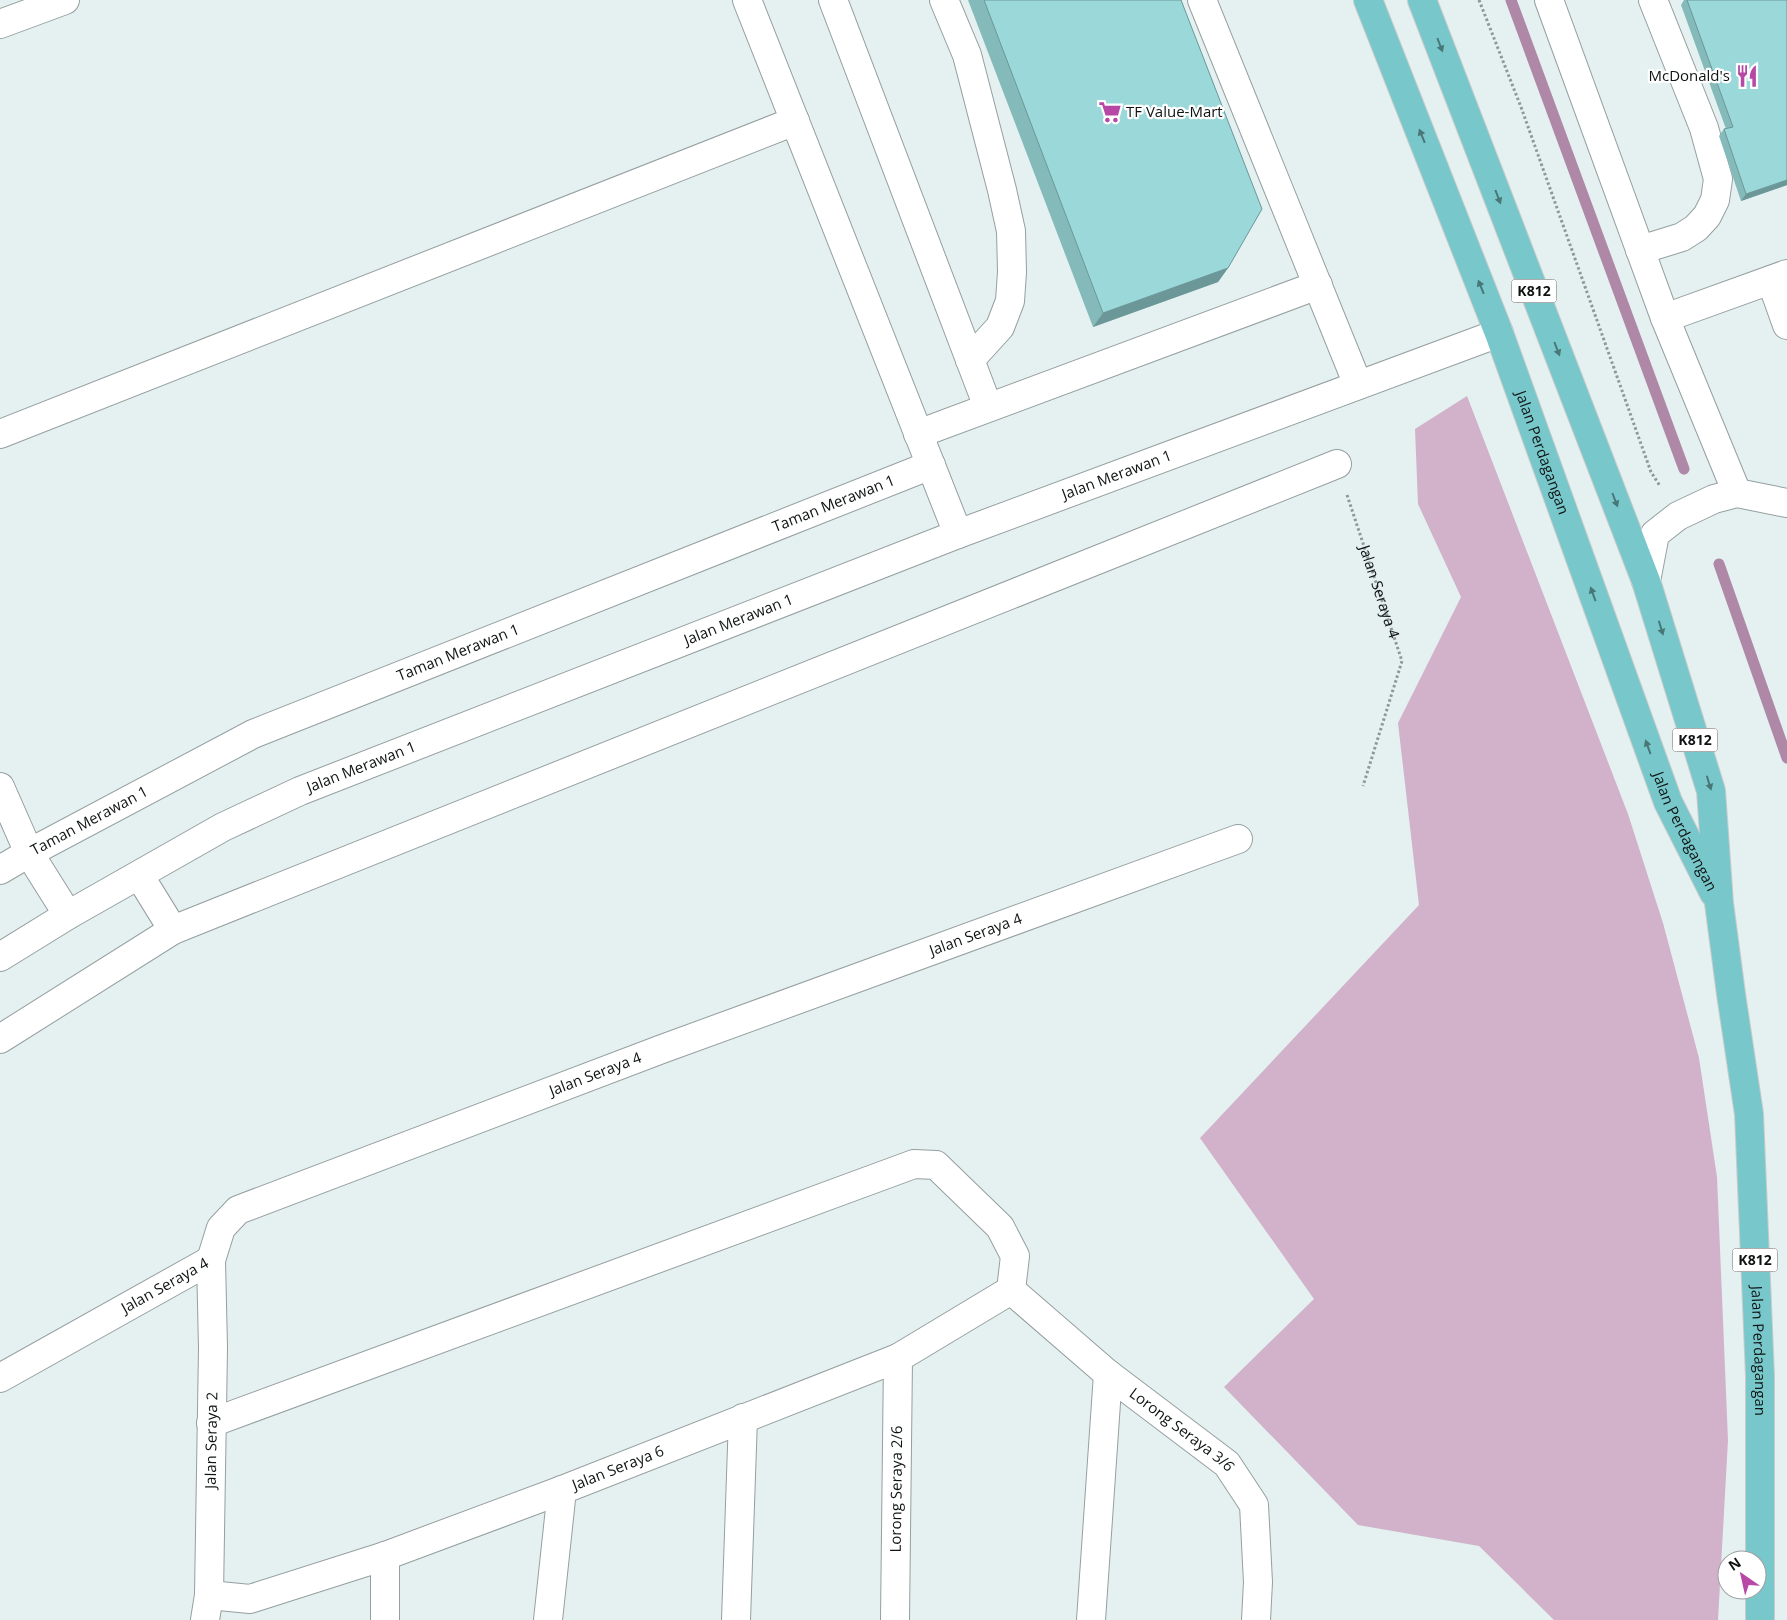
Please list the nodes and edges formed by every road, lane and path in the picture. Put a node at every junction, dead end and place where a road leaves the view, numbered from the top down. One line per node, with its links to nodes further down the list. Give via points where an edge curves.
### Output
1 (65, 0): 11 (street)
2 (746, 0): 12 (street)
3 (833, 0): 19 (street)
4 (944, 0): 19 (street, via 966,55 1011,231 1010,301 1000,328)
5 (1202, 0): 15 (street)
6 (1368, 0): 18 (main road, Jalan Perdagangan / K812, one-way to 6)
7 (1422, 0): 30 (main road, Jalan Perdagangan / K812, one-way to 30)
8 (1479, 0): 28 (path, via 1521,107 1651,472)
9 (1549, 0): 13 (street)
10 (1653, 0): 13 (street, via 1704,128 1718,179 1715,200 1696,228 1682,237)
11 (0, 24)
12 (794, 121): 22 (street); 23 (street)
13 (1640, 250): 16 (street)
14 (1779, 277): 16 (street); 17 (street)
15 (1318, 285): 20 (street); 21 (street)
16 (1665, 318): 26 (street)
17 (1787, 325)
18 (1499, 333): 20 (street, Jalan Merawan 1); 37 (main road, Jalan Perdagangan / K812, one-way to 18, via 1668,802)
19 (970, 360): 21 (street)
20 (1358, 385): 29 (street, Jalan Merawan 1)
21 (988, 407): 23 (street)
22 (0, 434)
23 (918, 434): 25 (street)
24 (1337, 464): 31 (path, Jalan Seraya 4, via 1402,661); 39 (street)
25 (930, 466): 29 (street); 34 (street, Taman Merawan 1, via 253,734)
26 (1726, 496): 27 (street); 28 (street)
27 (1787, 503)
28 (1678, 516): 30 (street, via 1656,534)
29 (958, 534): 36 (street, Jalan Merawan 1, via 300,791 223,827)
30 (1646, 581): 37 (main road, Jalan Perdagangan / K812, one-way to 37, via 1711,791)
31 (1363, 786)
32 (0, 787): 34 (street)
33 (1238, 839): 42 (street, Jalan Seraya 4, via 662,1048 238,1210 220,1228)
34 (28, 853): 35 (street, Taman Merawan 1); 38 (street)
35 (0, 870)
36 (139, 875): 38 (street, Jalan Merawan 1); 39 (street)
37 (1719, 903): 58 (main road, Jalan Perdagangan / K812, via 1749,1114 1760,1376)
38 (68, 916): 40 (street, Jalan Merawan 1)
39 (173, 930): 41 (street)
40 (0, 958)
41 (0, 1039)
42 (211, 1260): 46 (street, Jalan Seraya 4); 48 (street, Jalan Seraya 2)
43 (1010, 1290): 44 (street, Jalan Seraya 6); 45 (street, Lorong Seraya 3/6); 48 (street, via 1015,1256 1000,1227 936,1165 914,1164)
44 (898, 1358): 47 (street, Jalan Seraya 6); 55 (street, Lorong Seraya 2/6)
45 (1108, 1374): 56 (street); 57 (street, Lorong Seraya 3/6, via 1227,1464 1254,1505 1258,1582)
46 (0, 1378)
47 (743, 1418): 49 (street, Jalan Seraya 6); 54 (street)
48 (211, 1423): 51 (street, Jalan Seraya 2)
49 (562, 1490): 50 (street, Jalan Seraya 6); 53 (street)
50 (385, 1556): 51 (street, Jalan Seraya 6, via 250,1599); 52 (street)
51 (207, 1607)
52 (385, 1620)
53 (548, 1620)
54 (736, 1620)
55 (895, 1620)
56 (1091, 1620)
57 (1256, 1620)
58 (1760, 1620)

